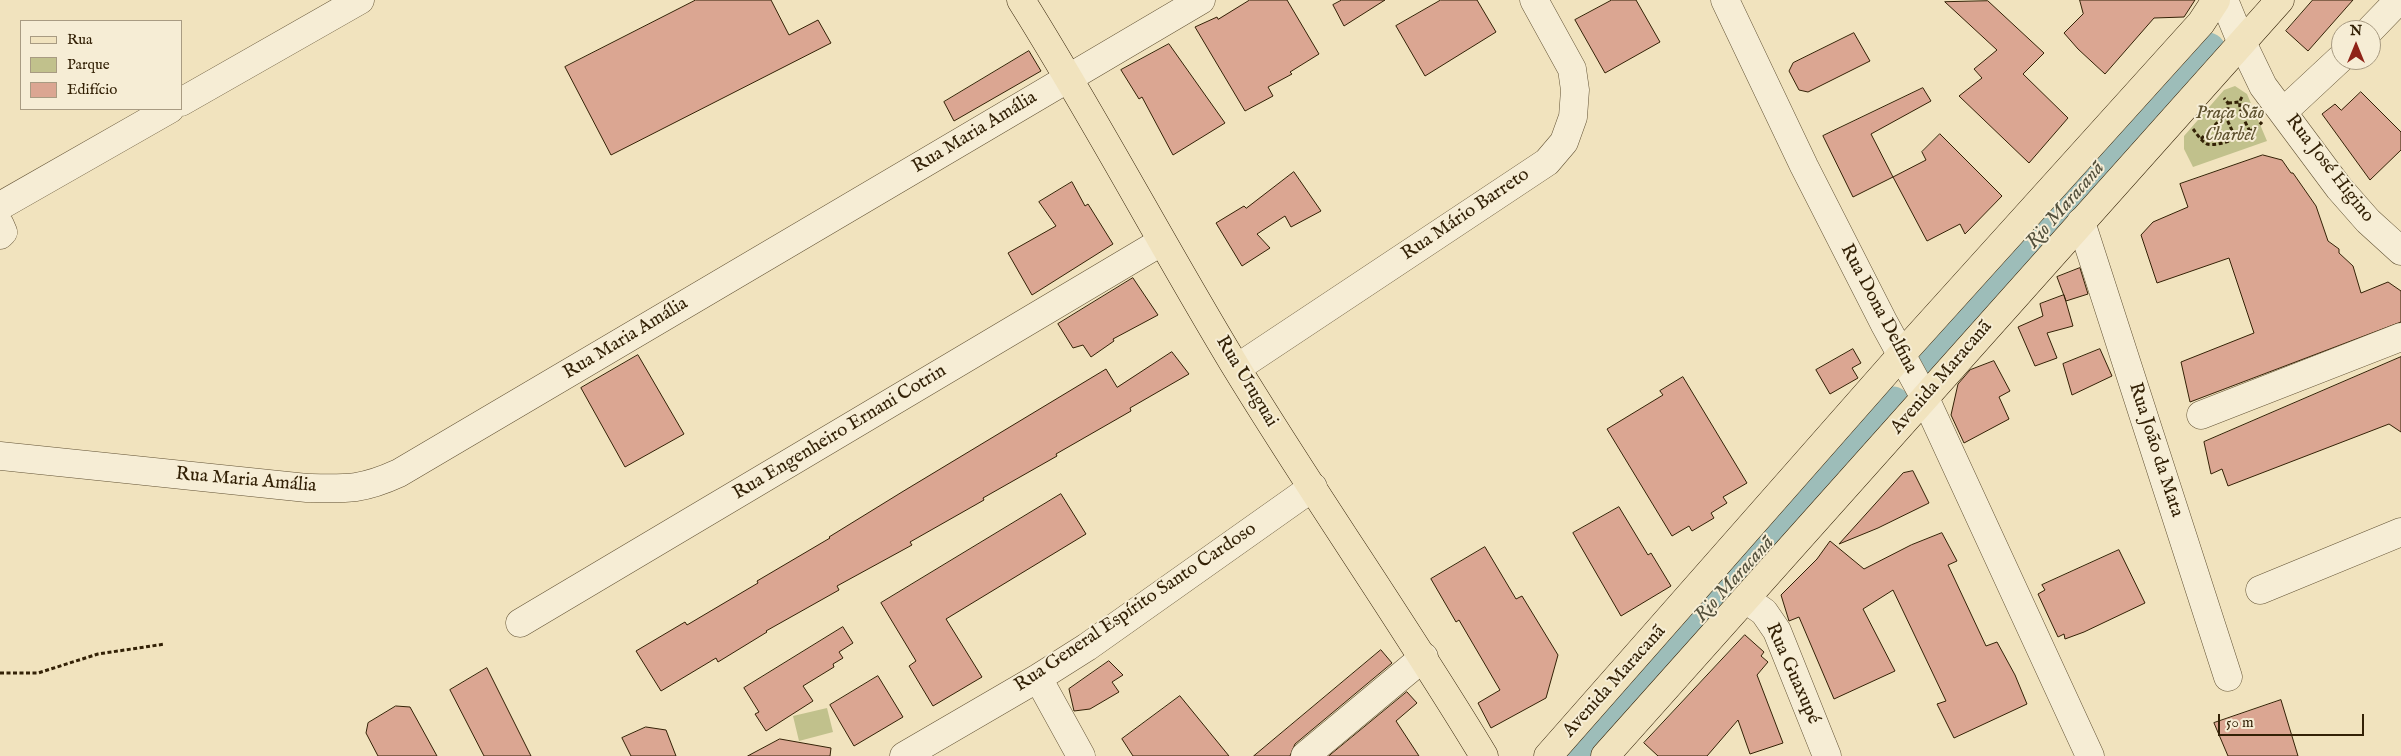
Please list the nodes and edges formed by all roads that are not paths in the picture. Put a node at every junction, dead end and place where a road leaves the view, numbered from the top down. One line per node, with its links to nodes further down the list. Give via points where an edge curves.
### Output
1 (360, 0): 13 (street)
2 (1022, 0): 12 (main road, Rua Uruguai)
3 (1200, 0): 12 (street, Rua Maria Amália)
4 (1534, 0): 24 (street, Rua Mário Barreto, via 1572,69 1573,117 1564,142 1547,162)
5 (1725, 0): 23 (street, Rua Dona Delfina, via 1804,166)
6 (2280, 0): 10 (main road, Avenida Maracanã)
7 (2399, 0): 9 (street)
8 (2222, 3): 10 (street, Rua José Higino); 23 (main road, Avenida Maracanã)
9 (2380, 20)
10 (2240, 38): 15 (street, Rua José Higino, via 2263,86); 17 (main road, Avenida Maracanã)
11 (2331, 67): 15 (street)
12 (1069, 78): 20 (main road, Rua Uruguai); 27 (street, Rua Maria Amália, via 408,468 373,485 347,489 307,488)
13 (182, 101)
14 (168, 110): 16 (street)
15 (2273, 117): 21 (street, Rua José Higino, via 2368,221)
16 (0, 206)
17 (2081, 222): 25 (main road, Avenida Maracanã); 34 (street, Rua João da Mata)
18 (0, 226): 19 (street, via 3,232)
19 (0, 236)
20 (1161, 242): 24 (main road, Rua Uruguai); 32 (street, Rua Engenheiro Ernani Cotrin)
21 (2401, 251)
22 (2401, 337): 26 (street)
23 (1905, 360): 25 (street, Rua Dona Delfina); 40 (main road, Avenida Maracanã)
24 (1237, 368): 28 (main road, Rua Uruguai)
25 (1923, 395): 31 (main road, Avenida Maracanã); 43 (street, Rua Dona Delfina)
26 (2201, 415)
27 (0, 456)
28 (1313, 486): 33 (main road, Rua Uruguai); 35 (street, Rua General Espírito Santo Cardoso, via 1087,647)
29 (2401, 532): 30 (street)
30 (2260, 590)
31 (1747, 600): 41 (main road, Avenida Maracanã); 42 (street, Rua Guaxupé, via 1764,612 1777,631)
32 (520, 623)
33 (1424, 657): 38 (street); 39 (main road, Rua Uruguai)
34 (2228, 677)
35 (1038, 678): 36 (street, Rua General Espírito Santo Cardoso); 37 (street)
36 (904, 756)
37 (1081, 756)
38 (1305, 756)
39 (1484, 756)
40 (1548, 756)
41 (1606, 756)
42 (1827, 756)
43 (2090, 756)

